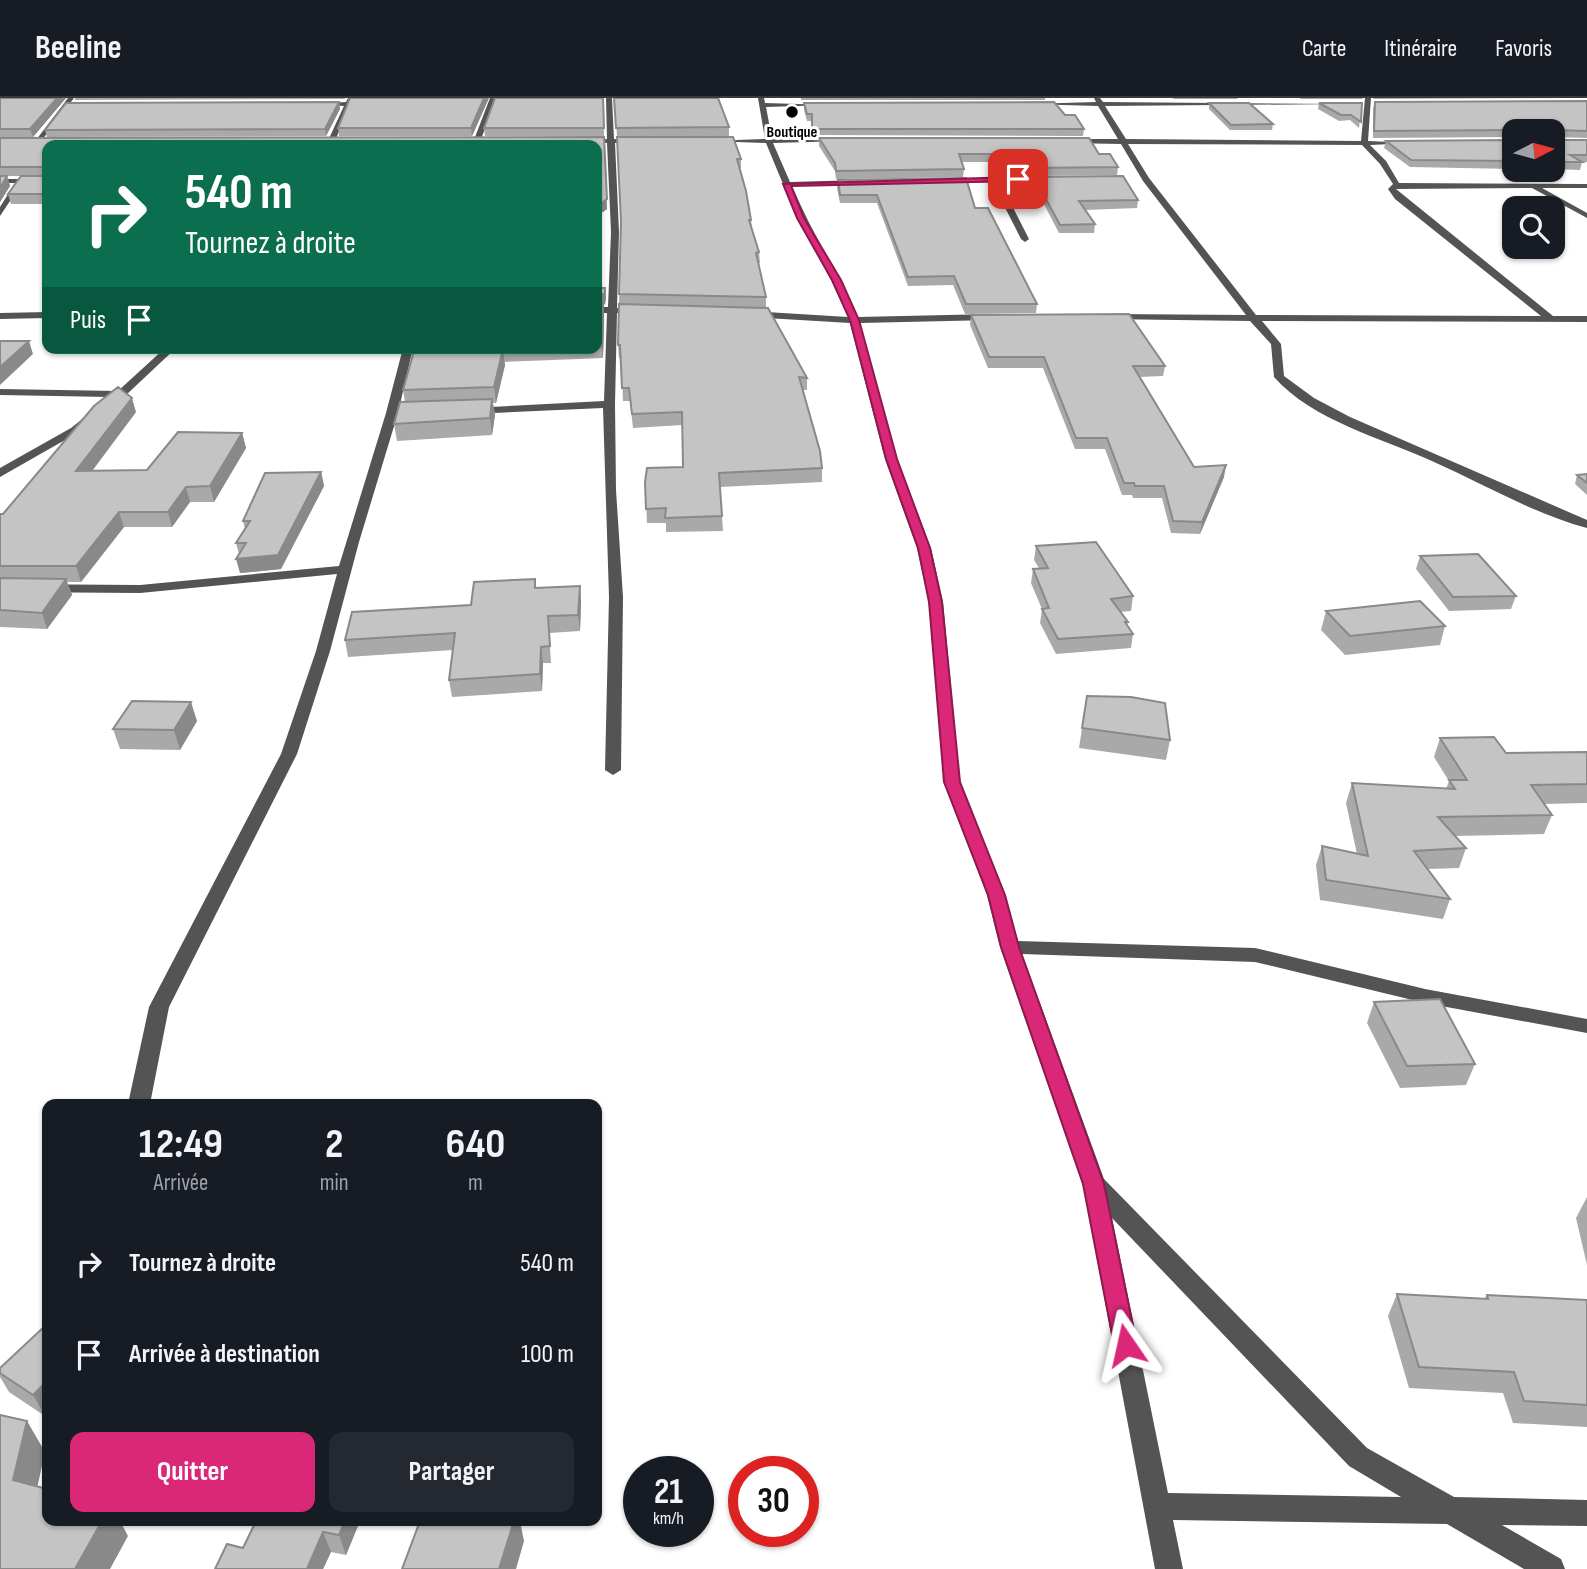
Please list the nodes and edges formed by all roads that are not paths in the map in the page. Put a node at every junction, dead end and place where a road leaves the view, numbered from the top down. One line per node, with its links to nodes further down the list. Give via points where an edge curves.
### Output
1 (492, 98): 14 (street)
2 (610, 98): 16 (street)
3 (349, 101): 8 (street); 13 (street)
4 (1098, 101): 5 (street); 9 (street); 25 (street)
5 (1368, 101): 10 (street); 26 (street)
6 (69, 102): 11 (street); 23 (street)
7 (762, 102): 12 (street); 19 (street)
8 (310, 104)
9 (1018, 104)
10 (1382, 104)
11 (77, 105)
12 (838, 105)
13 (332, 140)
14 (476, 140)
15 (602, 141): 16 (street)
16 (612, 141): 17 (street); 45 (street, via 615,232)
17 (651, 141)
18 (704, 141): 19 (street)
19 (769, 141): 20 (street); 37 (street)
20 (851, 141)
21 (1054, 141): 25 (street)
22 (24, 142): 23 (street)
23 (36, 142): 24 (street)
24 (42, 142)
25 (1121, 142): 26 (street); 30 (street)
26 (1364, 143): 27 (street); 38 (street)
27 (1417, 143)
28 (1069, 179): 31 (street)
29 (1133, 179): 30 (street)
30 (1146, 179): 53 (street)
31 (995, 180): 35 (street); 43 (street)
32 (0, 181): 33 (street)
33 (20, 181): 34 (street); 41 (street)
34 (42, 181)
35 (940, 181)
36 (870, 182): 37 (street)
37 (787, 184): 55 (street)
38 (1397, 185): 40 (street); 52 (street, via 1392,189 1398,197)
39 (1587, 186): 40 (street)
40 (1532, 187): 42 (street)
41 (0, 214)
42 (1587, 216)
43 (1025, 239)
44 (602, 310): 45 (street)
45 (611, 310): 46 (street); 60 (street)
46 (650, 311)
47 (742, 313): 55 (street)
48 (0, 316): 49 (street)
49 (42, 316)
50 (1004, 317): 55 (street)
51 (1101, 317): 53 (street)
52 (1550, 318): 53 (street); 54 (street)
53 (1254, 319): 63 (street, via 1278,344 1279,377 1295,392 1538,506)
54 (1587, 319)
55 (854, 320): 67 (street, via 891,459 924,548 936,602 952,782 996,895)
56 (164, 354): 59 (street)
57 (407, 354): 64 (street, via 398,413)
58 (0, 391): 59 (street)
59 (121, 394): 62 (street, via 75,430)
60 (609, 404): 61 (street); 66 (street, via 616,597)
61 (456, 412)
62 (0, 473)
63 (1587, 524)
64 (345, 569): 65 (street, via 140,589); 69 (street, via 289,754 159,1007)
65 (0, 588)
66 (613, 770)
67 (1010, 947): 68 (street, via 1255,955 1426,996); 70 (street)
68 (1587, 1026)
69 (140, 1099)
70 (1094, 1184): 71 (street); 72 (street, via 1357,1457)
71 (1157, 1506): 72 (street); 74 (street)
72 (1450, 1511): 73 (street); 75 (street)
73 (1587, 1513)
74 (1169, 1569)
75 (1551, 1569)

